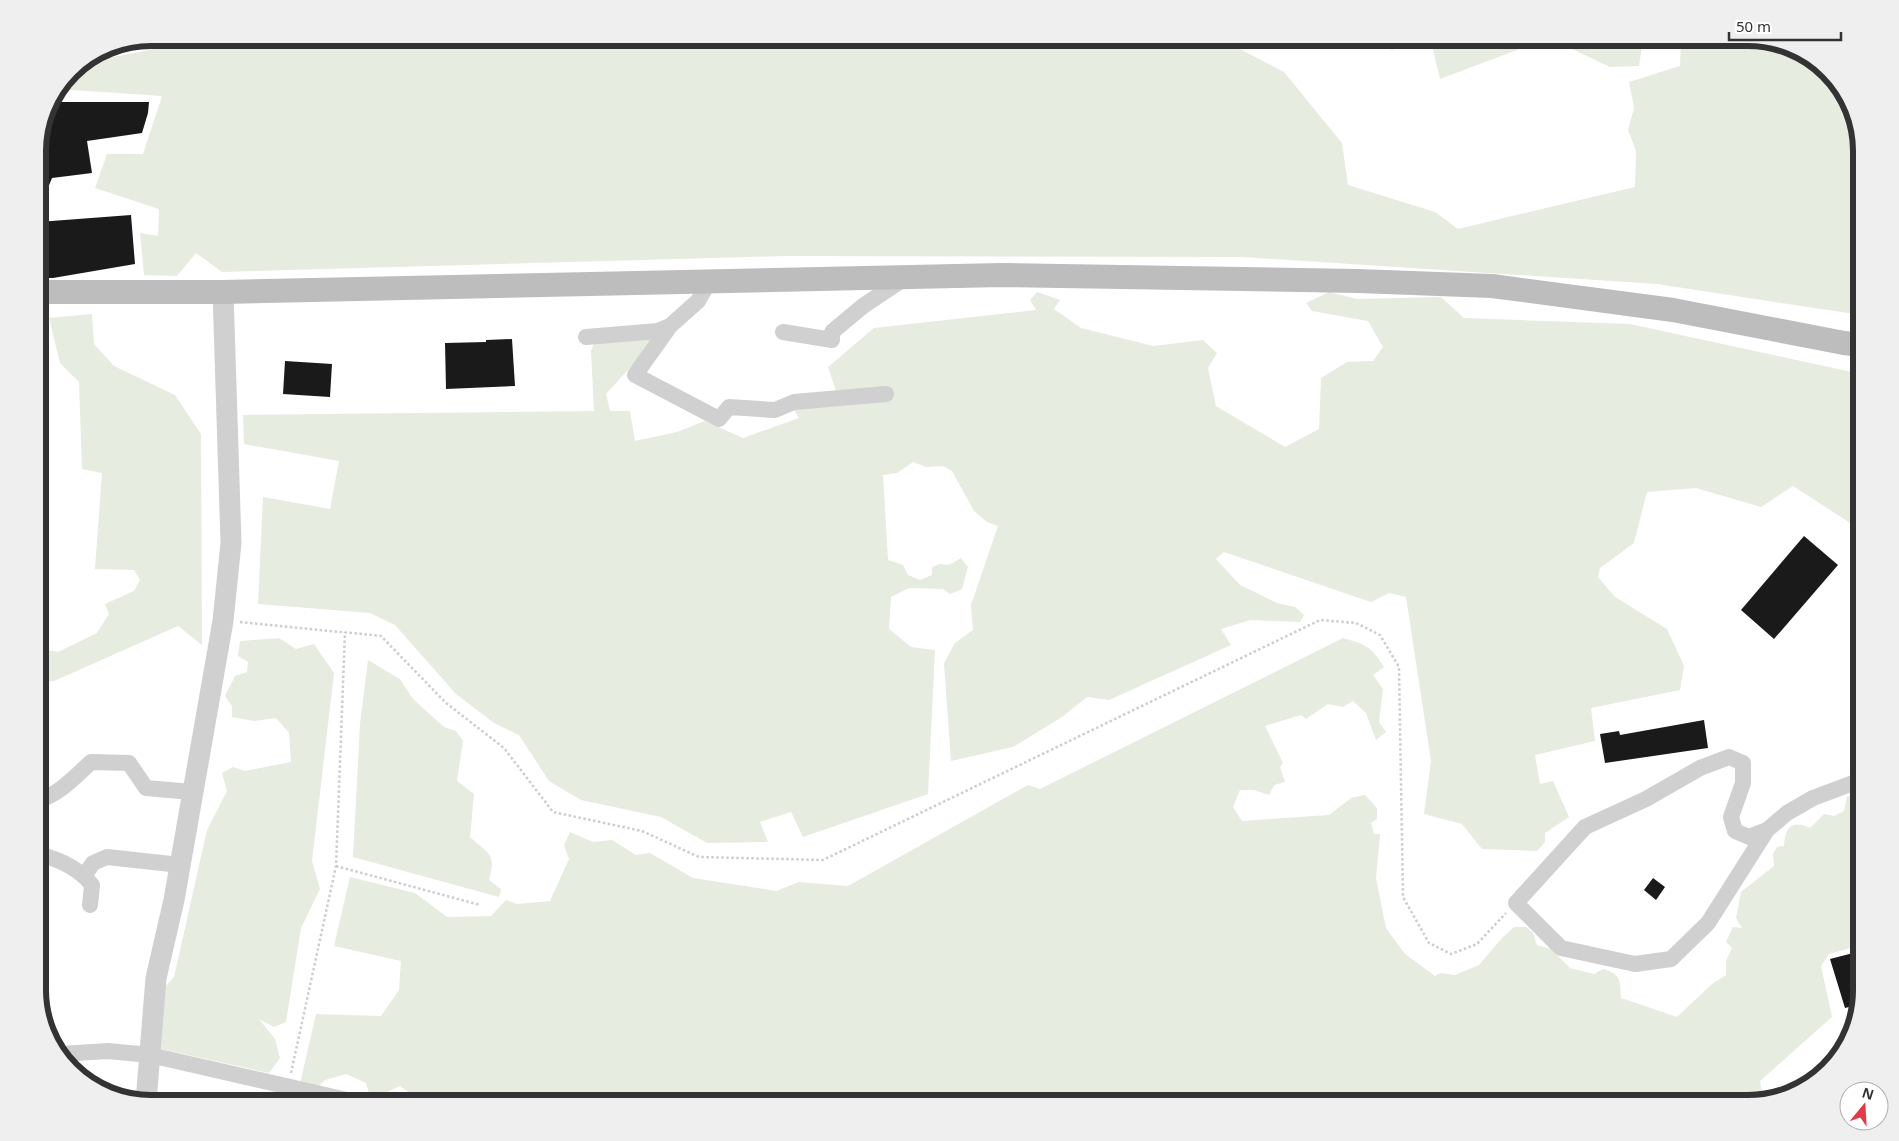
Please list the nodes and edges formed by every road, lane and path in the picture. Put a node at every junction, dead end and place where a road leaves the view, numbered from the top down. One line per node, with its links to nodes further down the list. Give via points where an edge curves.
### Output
1 (907, 276): 2 (main road); 6 (street, via 850,316 832,332 832,340); 8 (main road, via 1150,277 1492,286 1673,310)
2 (710, 280): 4 (main road); 5 (street, via 698,300)
3 (46, 292): 4 (main road)
4 (223, 292): 10 (street, via 231,543)
5 (670, 326): 7 (street, via 658,331); 9 (street, via 635,376 719,419 729,407 775,410 794,402)
6 (783, 332)
7 (586, 337)
8 (1853, 344)
9 (886, 394)
10 (223, 620): 11 (path); 13 (street)
11 (345, 632): 18 (path); 20 (path, via 381,636 446,703 504,748 553,812 642,831 699,857 823,860 1320,620 1356,623 1380,635 1399,667 1403,896 1429,943 1451,954 1477,944)
12 (1853, 783): 15 (street, via 1787,812)
13 (192, 792): 14 (street, via 146,788 129,763 91,762 65,786); 17 (street)
14 (46, 796)
15 (1767, 830): 20 (street, via 1708,923 1671,959 1635,964 1561,948); 20 (street, via 1749,837 1735,831 1731,817 1743,783 1743,763 1729,757 1700,768 1646,799 1585,827)
16 (46, 856): 19 (street)
17 (180, 865): 19 (street, via 107,857 93,862); 24 (street, via 156,978)
18 (336, 866): 22 (path); 25 (path)
19 (84, 876): 21 (street, via 92,885)
20 (1516, 903)
21 (90, 905)
22 (480, 905)
23 (68, 1054): 24 (street, via 108,1051)
24 (150, 1055): 25 (street); 26 (street)
25 (288, 1087): 27 (street)
26 (147, 1095)
27 (322, 1095)

